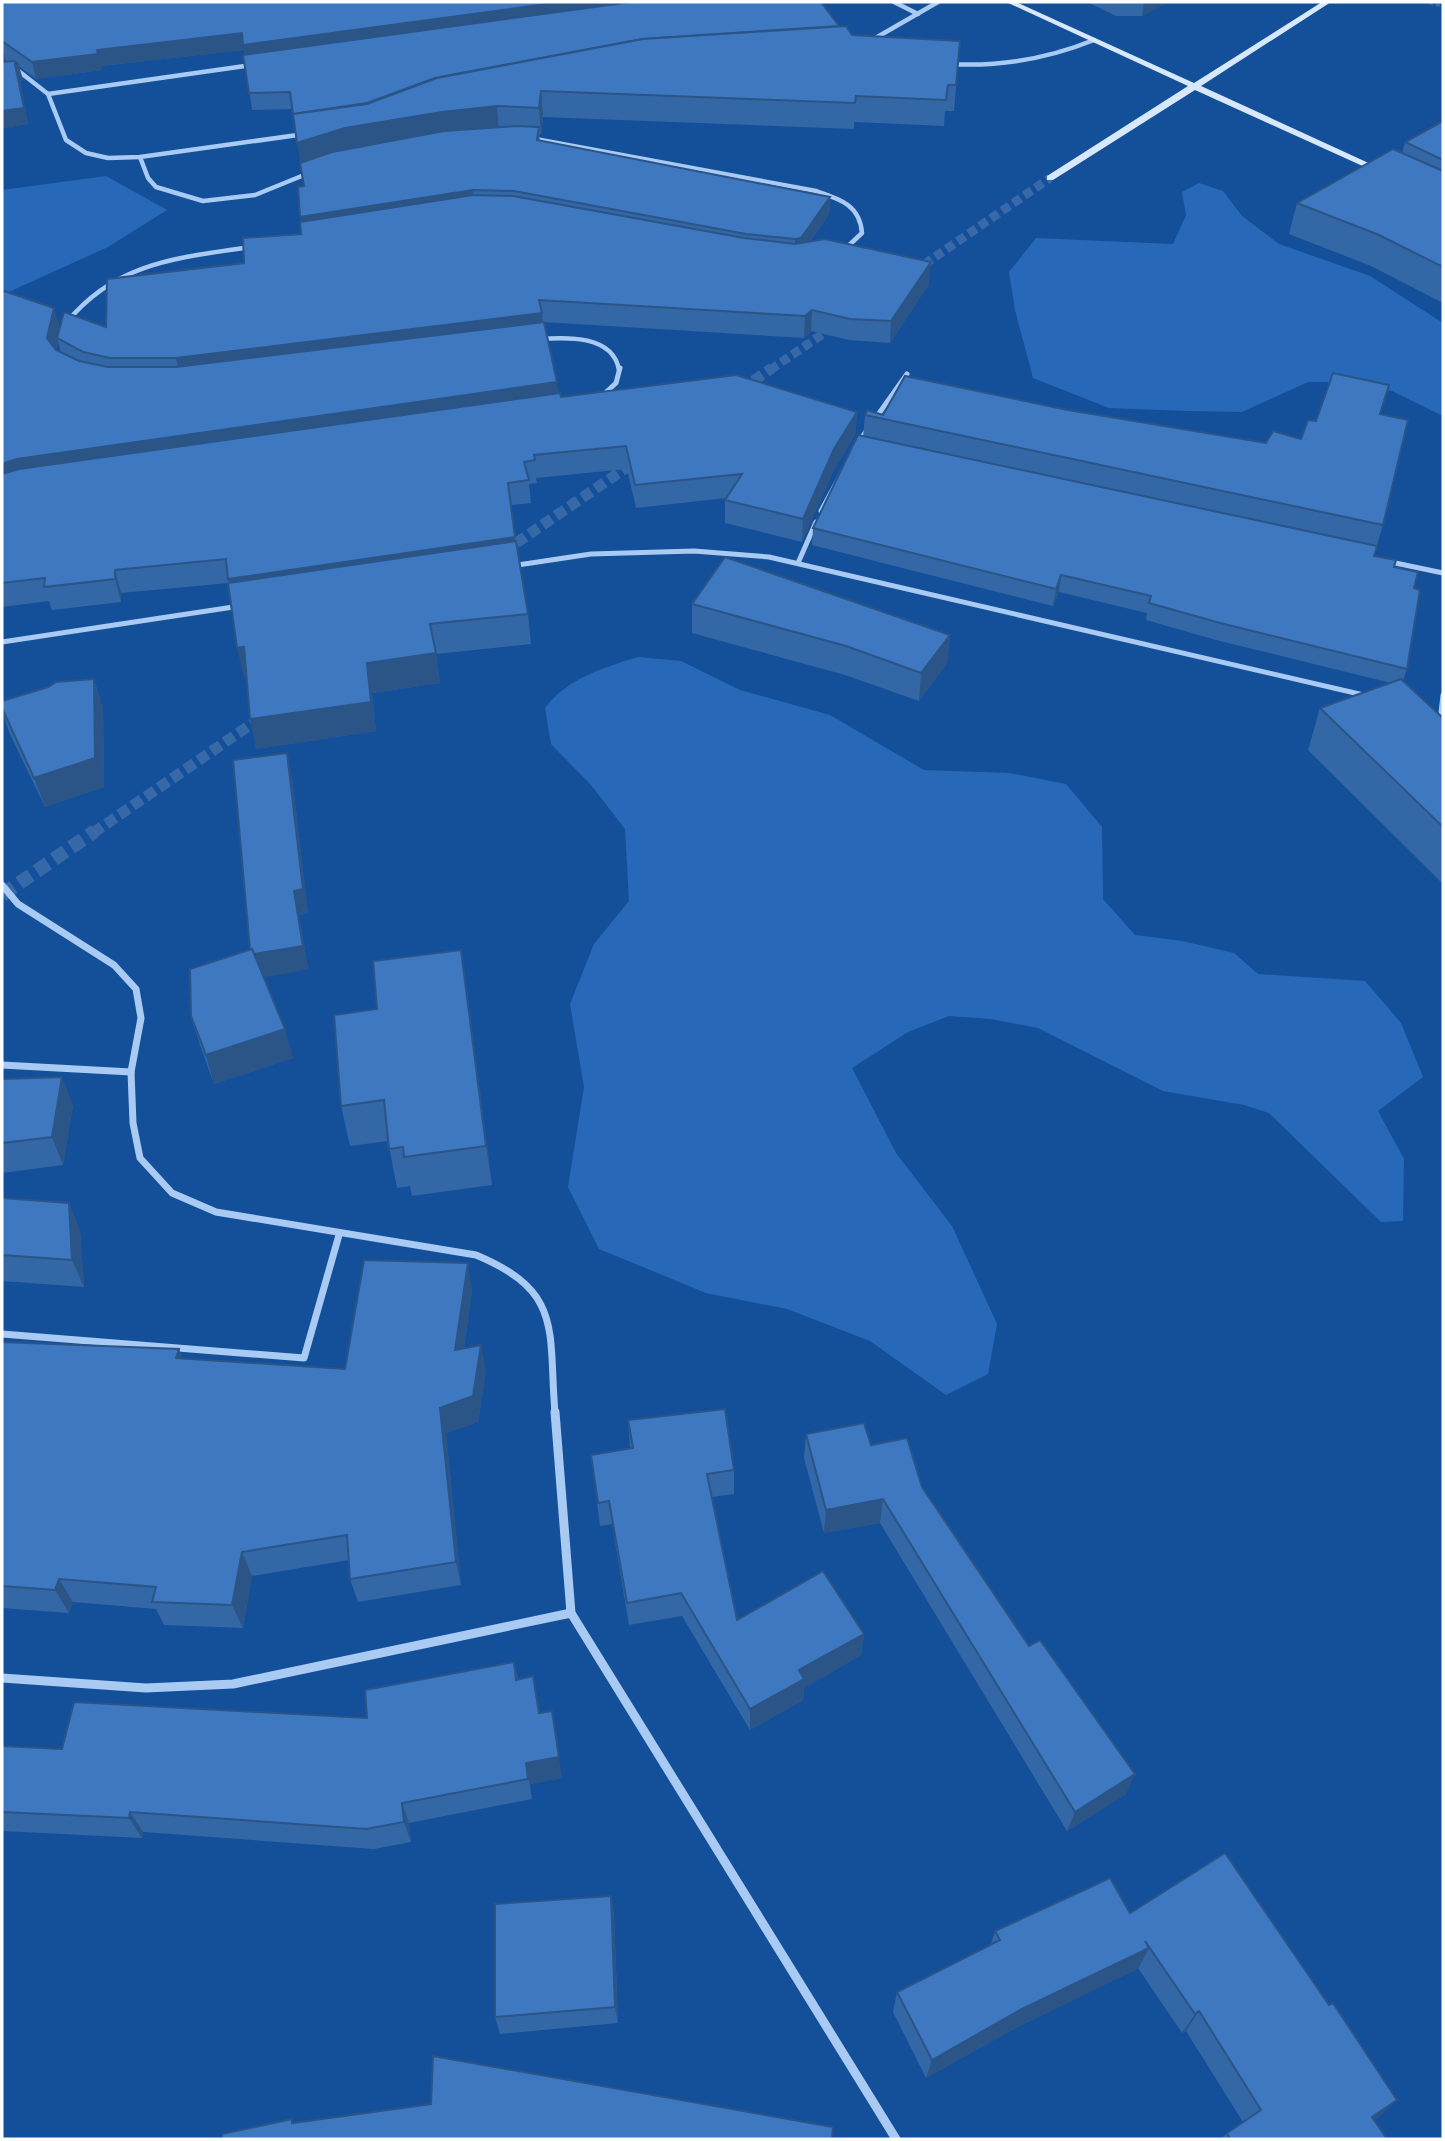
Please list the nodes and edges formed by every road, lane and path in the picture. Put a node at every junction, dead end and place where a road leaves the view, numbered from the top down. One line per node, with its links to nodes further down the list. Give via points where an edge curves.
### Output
1 (894, 2): 5 (street)
2 (938, 2): 5 (street)
3 (1010, 2): 6 (street)
4 (1327, 2): 13 (street)
5 (918, 14): 7 (street)
6 (1094, 40): 9 (street, via 1048,57 1005,64); 13 (street)
7 (863, 46)
8 (2, 58): 11 (street)
9 (936, 63)
10 (255, 65): 14 (street)
11 (22, 72): 12 (street); 14 (street)
12 (12, 74)
13 (1193, 86): 19 (street); 20 (street)
14 (48, 94): 17 (street, via 66,140 86,153)
15 (315, 133): 17 (street)
16 (524, 137): 22 (street, via 686,165 841,199 855,209 862,233)
17 (140, 157): 18 (street, via 156,187 202,201 255,195)
18 (312, 172)
19 (1388, 174)
20 (1050, 178)
21 (254, 246): 23 (street, via 175,259 117,276 91,293)
22 (840, 252)
23 (63, 327)
24 (536, 340): 26 (street, via 566,337 590,341 612,352 620,367 616,383)
25 (906, 374): 27 (street)
26 (596, 400)
27 (854, 446): 28 (street); 30 (street)
28 (868, 449)
29 (1373, 558): 32 (street)
30 (798, 563): 31 (street, via 694,551 591,554); 36 (street)
31 (509, 566)
32 (1443, 573)
33 (248, 605): 34 (street)
34 (2, 642)
35 (1443, 695): 38 (street)
36 (1374, 697)
37 (1427, 710): 38 (street)
38 (1442, 713)
39 (2, 885): 41 (street, via 18,904 114,965 136,989 141,1018)
40 (2, 1065): 41 (street)
41 (131, 1072): 42 (street, via 139,1158 172,1193 216,1212)
42 (339, 1235): 43 (street, via 304,1359); 44 (street, via 476,1255 531,1284 547,1312)
43 (2, 1334)
44 (571, 1613): 45 (street, via 206,1688 128,1689); 46 (street)
45 (2, 1678)
46 (896, 2139)

